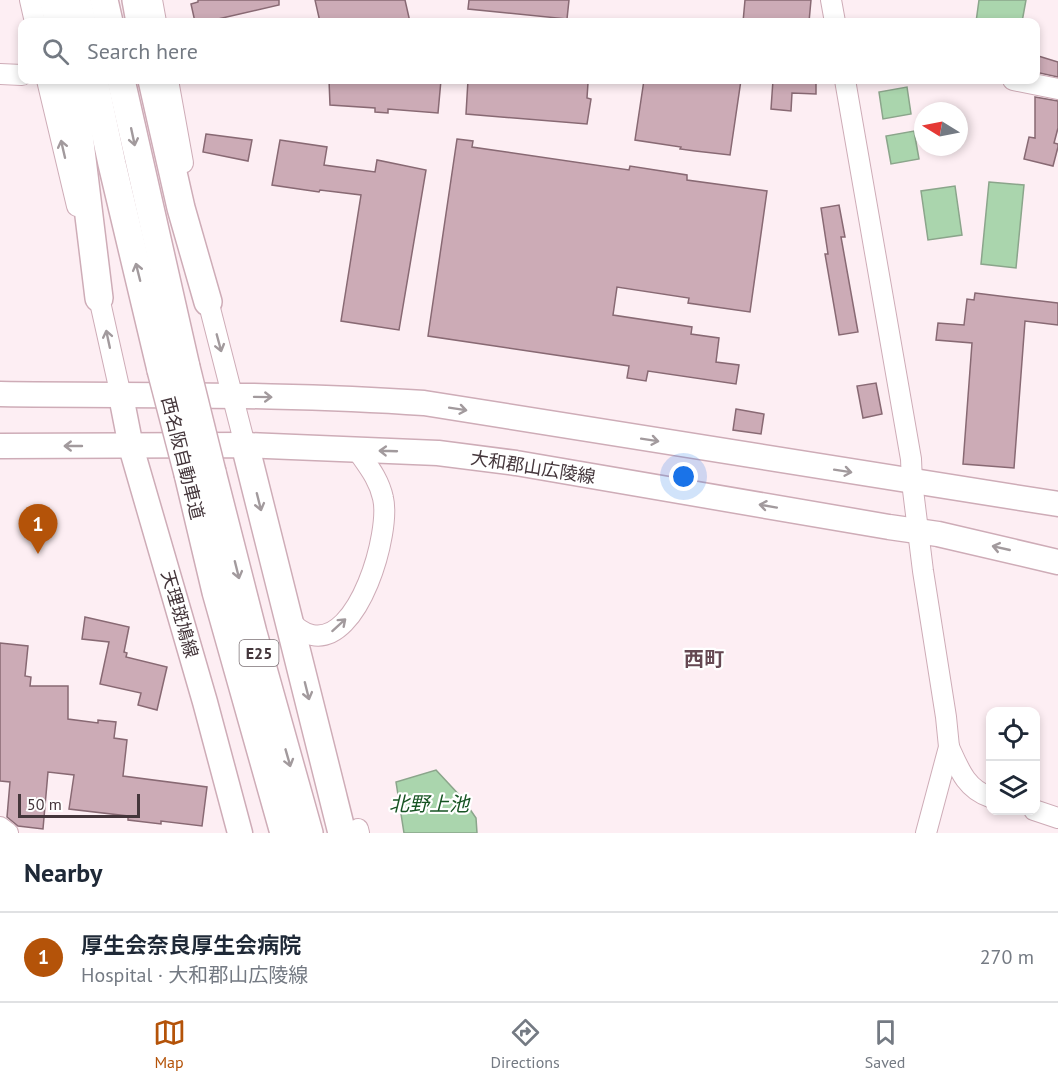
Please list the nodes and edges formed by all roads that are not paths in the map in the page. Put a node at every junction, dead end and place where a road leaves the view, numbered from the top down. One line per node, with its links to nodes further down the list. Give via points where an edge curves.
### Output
1 (30, 0): 8 (street)
2 (53, 0): 9 (highway)
3 (77, 0): 10 (highway)
4 (104, 0): 11 (highway)
5 (136, 0): 12 (highway)
6 (152, 0): 13 (street)
7 (831, 0): 14 (street)
8 (34, 18)
9 (58, 18)
10 (81, 18)
11 (108, 18)
12 (139, 18)
13 (155, 18)
14 (834, 18)
15 (0, 74): 16 (street)
16 (18, 75)
17 (48, 84): 26 (street, one-way to 17)
18 (71, 84): 26 (highway)
19 (95, 84): 28 (highway, 西名阪自動車道 / E25, one-way to 19, via 112,164)
20 (122, 84): 28 (highway, 西名阪自動車道 / E25, one-way to 28)
21 (153, 84): 27 (highway, via 181,208)
22 (169, 84): 27 (street)
23 (846, 84): 37 (street)
24 (1033, 84): 25 (street)
25 (1058, 89)
26 (99, 298): 30 (street, one-way to 26)
27 (208, 302): 31 (street, one-way to 31)
28 (174, 368): 36 (highway, 西名阪自動車道 / E25, bridge)
29 (0, 394): 30 (main road)
30 (121, 396): 31 (main road); 34 (main road, 天理斑鳩線)
31 (233, 396): 32 (street); 37 (main road, one-way to 37, via 424,403)
32 (245, 445): 34 (main road, 大和郡山広陵線); 35 (main road, 大和郡山広陵線); 42 (highway, one-way to 42)
33 (0, 446): 34 (main road, 大和郡山広陵線, one-way to 33)
34 (131, 447): 50 (main road, 天理斑鳩線)
35 (357, 450): 39 (main road, 大和郡山広陵線, one-way to 35, via 516,463 438,453); 42 (street, one-way to 35, via 302,632 313,636 326,634 338,628 365,590 381,545 384,500 377,478)
36 (200, 473): 41 (highway, 西名阪自動車道 / E25); 53 (highway, 西名阪自動車道 / E25, one-way to 53, via 253,633)
37 (912, 482): 38 (main road); 39 (street)
38 (1058, 504)
39 (918, 531): 40 (main road, 大和郡山広陵線, one-way to 39); 43 (street)
40 (1058, 562)
41 (216, 592): 51 (highway, via 231,673); 52 (highway, 西名阪自動車道 / E25)
42 (289, 620): 48 (highway, one-way to 48)
43 (949, 747): 44 (street, via 971,788); 54 (street)
44 (986, 795)
45 (1040, 812): 46 (street)
46 (1058, 818)
47 (0, 827): 49 (street)
48 (353, 832)
49 (8, 833)
50 (240, 833)
51 (272, 833)
52 (284, 833)
53 (309, 833)
54 (926, 833)

